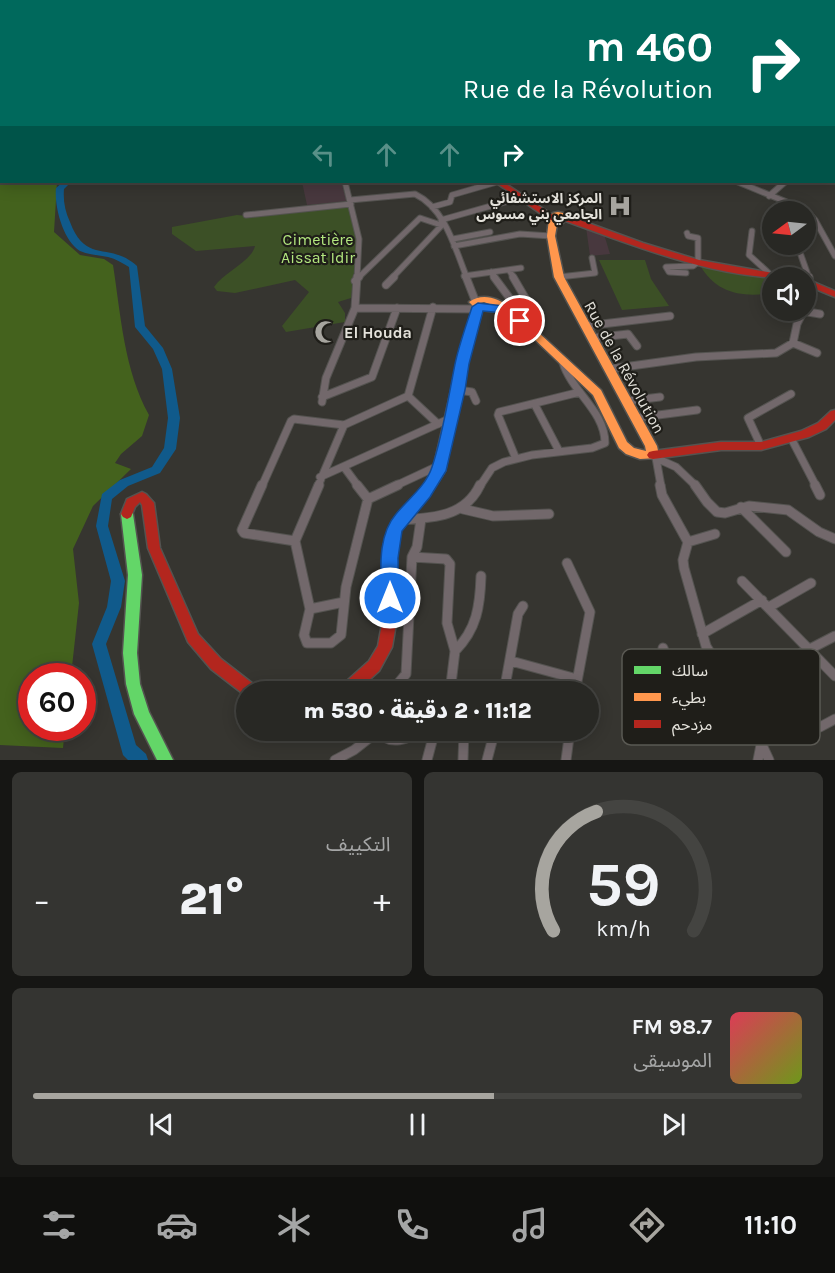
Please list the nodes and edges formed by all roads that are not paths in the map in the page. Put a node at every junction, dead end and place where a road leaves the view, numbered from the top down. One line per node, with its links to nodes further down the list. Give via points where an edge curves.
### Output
1 (345, 183): 10 (street)
2 (494, 183): 11 (street, via 452,195 450,202)
3 (500, 183): 8 (main road)
4 (505, 183): 13 (main road)
5 (740, 183): 7 (street)
6 (784, 183): 7 (street)
7 (769, 196): 9 (street)
8 (523, 197): 13 (main road); 15 (street)
9 (784, 201)
10 (351, 202): 11 (street, via 415,194); 12 (street); 31 (street, via 359,239)
11 (432, 207): 15 (street)
12 (246, 215)
13 (556, 221): 19 (street, via 520,234); 22 (main road, via 584,223); 30 (main road, Rue de la Révolution)
14 (816, 222): 20 (street)
15 (441, 223): 19 (street); 31 (street, via 420,219); 32 (street)
16 (752, 231): 23 (street, via 749,255)
17 (490, 232): 19 (street)
18 (687, 232): 22 (street, via 688,236 698,238)
19 (454, 242): 29 (street)
20 (835, 256)
21 (592, 258): 30 (street, via 595,273)
22 (698, 262): 27 (street, via 693,266 666,267 669,273); 28 (main road)
23 (762, 267)
24 (521, 268): 25 (street)
25 (509, 270): 26 (street); 26 (street, via 534,313 514,304)
26 (491, 272): 29 (street)
27 (686, 273)
28 (762, 274)
29 (464, 276): 35 (street)
30 (559, 277): 43 (main road, Rue de la Révolution)
31 (355, 281): 37 (street)
32 (386, 285)
33 (816, 287): 34 (main road)
34 (835, 294)
35 (481, 306): 36 (street); 48 (main road, Rue de la Révolution, via 507,309); 50 (main road, via 462,364)
36 (433, 307): 38 (street); 53 (street)
37 (355, 308): 38 (street); 38 (street, via 326,378 322,400 372,377)
38 (397, 308)
39 (816, 313): 40 (street)
40 (820, 314)
41 (670, 316): 43 (street)
42 (798, 321): 45 (street)
43 (585, 326): 44 (main road, Rue de la Révolution)
44 (592, 338): 46 (street, via 628,334); 49 (main road, Rue de la Révolution)
45 (794, 343): 47 (street); 49 (street, via 776,353 696,357)
46 (637, 346)
47 (817, 353)
48 (563, 363): 51 (street, via 566,375); 67 (main road, Rue de la Révolution, via 587,382 605,404 623,447 635,455)
49 (609, 369): 56 (main road, Rue de la Révolution)
50 (458, 390): 55 (street, via 472,392); 60 (main road)
51 (580, 392): 57 (street); 66 (street, via 606,440 602,446)
52 (791, 393): 65 (street, via 748,418)
53 (408, 396): 62 (street); 63 (street)
54 (660, 397): 56 (street)
55 (476, 401)
56 (627, 401): 61 (main road, Rue de la Révolution)
57 (535, 405): 66 (street); 68 (street, via 502,409 498,414)
58 (697, 410): 61 (street)
59 (835, 414): 64 (main road, via 820,427)
60 (451, 418): 62 (street); 69 (main road)
61 (635, 418): 67 (main road, Rue de la Révolution)
62 (438, 424): 70 (street)
63 (344, 425): 71 (street); 81 (street, via 291,421 242,530)
64 (791, 438): 65 (main road); 72 (street)
65 (761, 446): 67 (main road, via 721,446)
66 (559, 452): 68 (street)
67 (654, 457): 74 (street, via 683,472 718,513); 82 (street, via 662,495)
68 (516, 459): 75 (street, via 495,465)
69 (440, 465): 73 (street); 78 (main road, via 425,493)
70 (344, 467): 71 (street); 73 (street)
71 (321, 477): 81 (street)
72 (820, 495)
73 (368, 499): 89 (street)
74 (741, 507): 80 (street, via 793,510 819,534); 83 (street)
75 (463, 509): 76 (street, via 493,516); 77 (street)
76 (549, 514)
77 (421, 519): 78 (street); 84 (street)
78 (400, 520): 104 (main road, via 394,531 390,558 386,648)
79 (714, 534): 82 (street)
80 (835, 539)
81 (295, 541): 92 (street)
82 (688, 542): 93 (street, via 684,568)
83 (786, 552)
84 (412, 557): 98 (street, via 449,561 447,623); 105 (street, via 406,674)
85 (567, 563): 102 (street, via 590,612)
86 (481, 576): 98 (street, via 474,626 468,640)
87 (742, 581): 90 (street)
88 (811, 583): 90 (street)
89 (344, 602): 92 (street); 92 (street, via 341,635 332,644 307,644)
90 (765, 604): 93 (street); 96 (street)
91 (523, 606): 100 (street, via 518,614)
92 (310, 609)
93 (702, 634): 95 (street)
94 (835, 636): 97 (street)
95 (708, 649)
96 (809, 649)
97 (812, 649)
98 (454, 651): 106 (street)
99 (820, 660): 101 (street)
100 (511, 661): 102 (street); 107 (street)
101 (835, 676)
102 (577, 679)
103 (238, 681): 117 (main road, via 193,638 154,549 148,503 142,497 134,499 128,506 127,521 135,577 131,624 133,680 143,719)
104 (357, 681)
105 (400, 681)
106 (451, 681)
107 (506, 681)
108 (835, 719): 109 (street)
109 (820, 727)
110 (365, 741): 118 (street)
111 (432, 741): 119 (street)
112 (464, 741): 120 (street)
113 (492, 741): 121 (street)
114 (569, 741): 122 (street)
115 (762, 745): 123 (street)
116 (762, 745): 124 (street)
117 (165, 760)
118 (335, 760)
119 (427, 760)
120 (463, 760)
121 (486, 760)
122 (566, 760)
123 (758, 760)
124 (769, 760)

